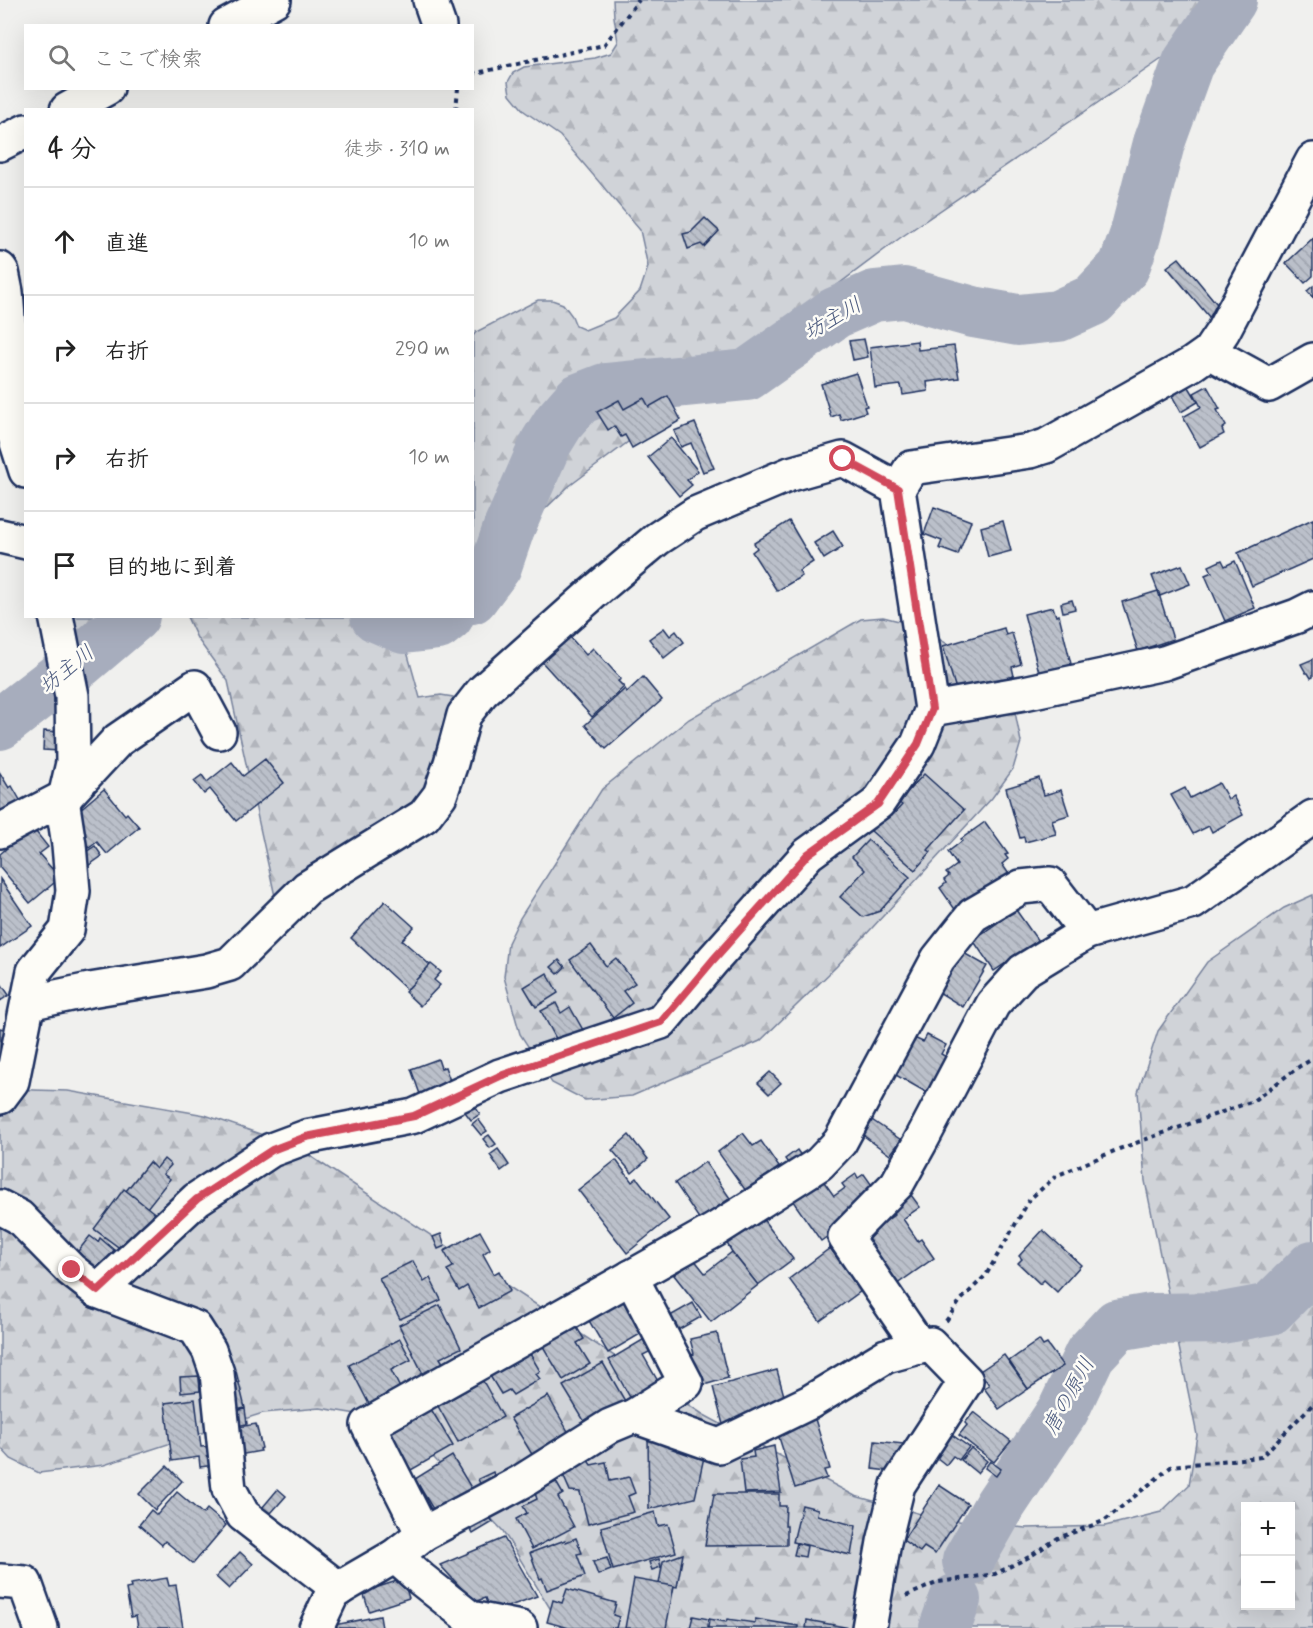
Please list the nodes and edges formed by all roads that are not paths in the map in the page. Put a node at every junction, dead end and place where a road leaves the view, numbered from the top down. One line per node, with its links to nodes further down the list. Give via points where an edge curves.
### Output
1 (274, 0): 3 (street)
2 (430, 0): 4 (street)
3 (230, 24)
4 (438, 24)
5 (103, 90): 6 (street)
6 (71, 108)
7 (24, 132): 8 (street)
8 (0, 144)
9 (1313, 160): 11 (street)
10 (0, 269): 13 (street, via 9,330 12,427)
11 (1209, 352): 12 (street, via 1269,385); 14 (street, via 1046,446 911,468)
12 (1313, 360)
13 (24, 465)
14 (898, 489): 19 (street); 25 (street, via 843,459 790,474 695,513 657,539 482,692 464,715 440,795 424,816 308,888 230,964)
15 (0, 536): 16 (street)
16 (24, 542)
17 (1313, 608): 19 (street, via 1164,663)
18 (56, 618): 21 (street, via 72,696 73,763)
19 (932, 709): 29 (street, via 918,744 878,804 808,854 661,1022 500,1076 414,1116 306,1137 272,1150 197,1199)
20 (219, 732): 21 (street, via 195,687 118,740)
21 (65, 797): 23 (street); 25 (street, via 73,891 66,930 34,971)
22 (1313, 817): 24 (street, via 1193,902)
23 (0, 831)
24 (1087, 932): 28 (street, via 1050,884 1021,887 973,915 938,960 840,1142 819,1164 715,1230); 30 (street, via 1023,971 993,1004 897,1184 845,1237)
25 (28, 1004): 26 (street, via 12,1081)
26 (0, 1097)
27 (0, 1208): 29 (street, via 19,1217)
28 (631, 1276): 31 (street, via 686,1383); 32 (street, via 368,1425)
29 (98, 1291): 35 (street, via 195,1328 217,1373 229,1489 238,1506 243,1515)
30 (925, 1346): 31 (street, via 886,1356 810,1402 719,1446); 36 (street, via 966,1381 898,1485)
31 (634, 1416): 32 (street)
32 (423, 1534): 33 (street)
33 (395, 1556): 35 (street); 39 (street, via 470,1618)
34 (0, 1581): 37 (street, via 25,1583)
35 (339, 1589): 38 (street, via 333,1592)
36 (870, 1619)
37 (41, 1628)
38 (316, 1628)
39 (520, 1628)

